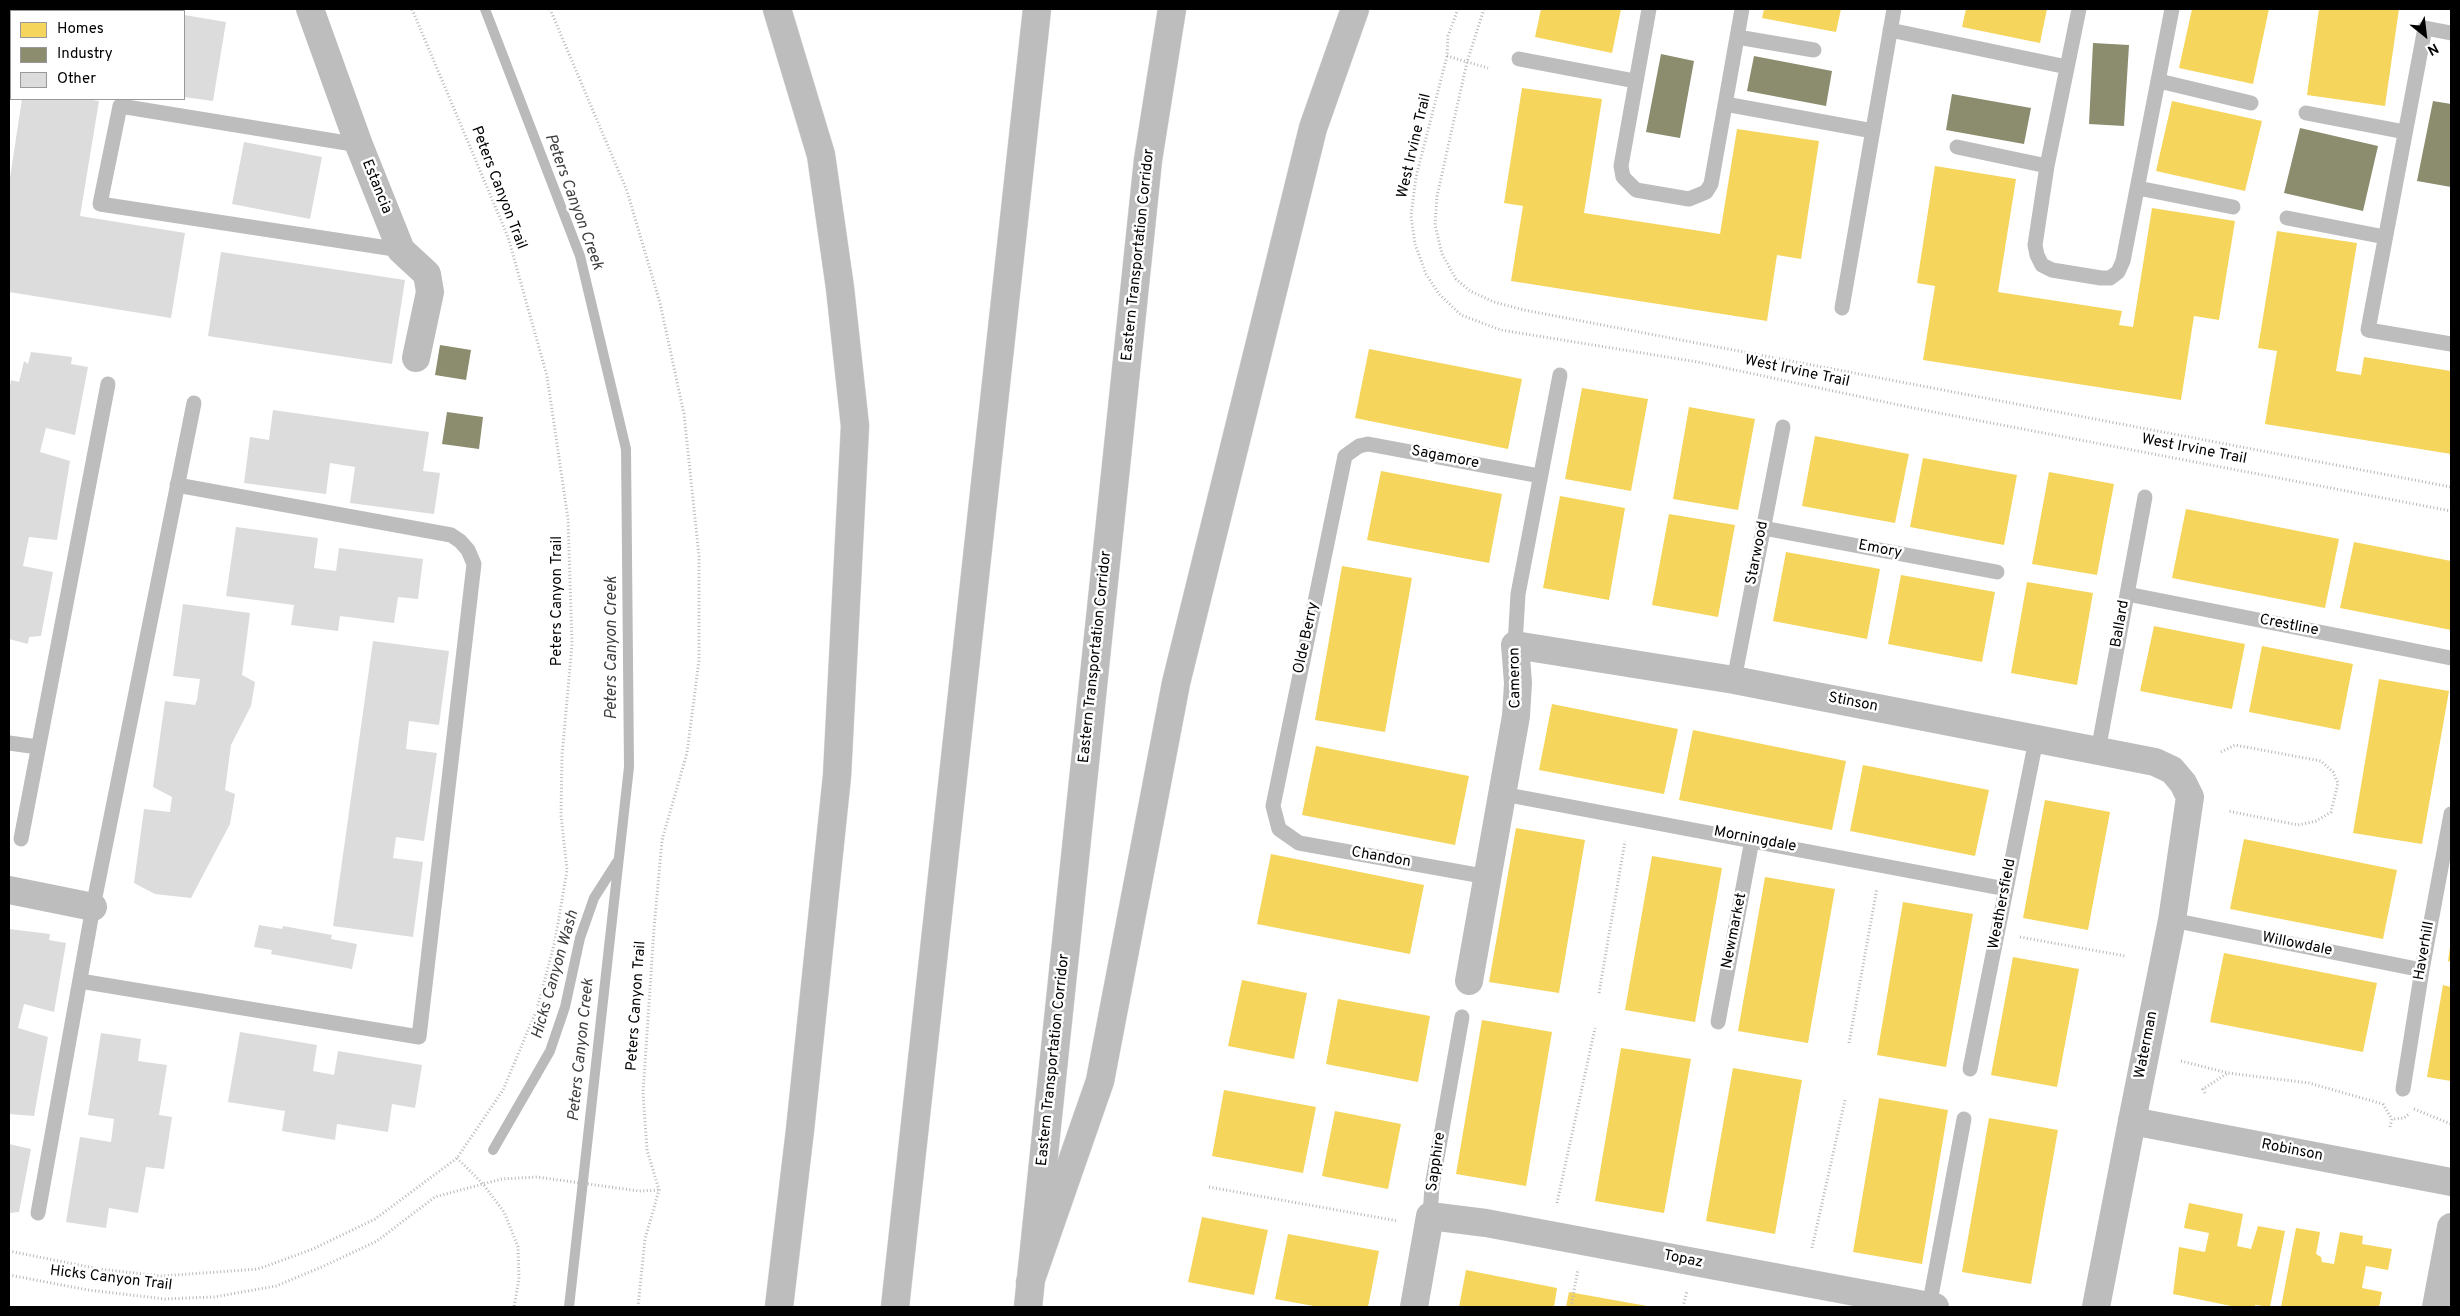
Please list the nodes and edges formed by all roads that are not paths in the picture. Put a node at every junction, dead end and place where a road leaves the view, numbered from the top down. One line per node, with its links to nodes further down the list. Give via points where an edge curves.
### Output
1 (310, 9): 24 (main road, Estancia)
2 (777, 9): 78 (main road, via 821,155 855,426 837,776)
3 (1037, 9): 79 (main road)
4 (1172, 9): 77 (main road, Eastern Transportation Corridor, via 1147,170)
5 (1355, 9): 77 (main road, via 1313,128 1176,683 1100,1082)
6 (1649, 9): 17 (lane)
7 (1742, 9): 13 (lane)
8 (1894, 9): 11 (lane)
9 (2080, 9): 16 (lane)
10 (2172, 9): 18 (lane)
11 (1890, 30): 16 (lane); 22 (lane)
12 (2451, 34): 23 (lane, via 2424,28)
13 (1737, 37): 14 (lane); 20 (lane)
14 (1814, 50)
15 (1519, 59): 17 (lane)
16 (2067, 67): 26 (lane)
17 (1635, 81): 20 (lane, via 1621,166 1623,177 1636,190 1689,199 1706,192 1711,184)
18 (2159, 81): 19 (lane); 27 (lane)
19 (2251, 103)
20 (1725, 104): 22 (lane)
21 (2306, 113): 23 (lane)
22 (1873, 131): 32 (lane)
23 (2405, 132): 30 (lane)
24 (359, 145): 31 (main road, Estancia); 31 (lane, via 120,106 100,204)
25 (1957, 146): 26 (lane)
26 (2047, 166): 27 (lane, via 2035,245 2042,265 2052,270 2101,278 2110,278 2118,272)
27 (2138, 188): 28 (lane)
28 (2233, 207)
29 (2287, 218): 30 (lane)
30 (2385, 237): 33 (lane, via 2368,330)
31 (401, 250): 34 (main road, Estancia, via 427,274 430,292)
32 (1842, 308)
33 (2451, 344)
34 (416, 358)
35 (1560, 375): 40 (lane, Cameron)
36 (108, 384): 51 (lane)
37 (194, 403): 41 (lane)
38 (1782, 428): 43 (lane, Starwood)
39 (1351, 450): 40 (lane, Sagamore, via 1368,444); 56 (lane, Olde Berry, via 1342,465 1273,806)
40 (1540, 476): 46 (lane, Cameron, via 1518,594)
41 (177, 485): 62 (lane); 65 (lane, via 451,535 468,550 474,564 419,1037)
42 (2145, 497): 45 (lane, Ballard)
43 (1763, 528): 44 (lane, Emory); 48 (lane, Starwood)
44 (1997, 572)
45 (2127, 594): 47 (lane, Crestline); 52 (lane, Ballard)
46 (1515, 645): 48 (main road, Stinson); 54 (main road, Cameron, via 1516,716)
47 (2451, 658)
48 (1734, 680): 49 (main road, Stinson)
49 (2036, 740): 52 (main road, Stinson); 60 (lane, Weathersfield)
50 (9, 743): 51 (lane)
51 (38, 747): 57 (lane)
52 (2098, 752): 53 (main road, Stinson, via 2155,762 2172,770)
53 (2183, 783): 63 (main road, Waterman, via 2190,797)
54 (1503, 794): 58 (lane, Morningdale); 59 (main road, Cameron)
55 (2451, 814): 64 (lane, Haverhill)
56 (1279, 828): 59 (lane, Chandon, via 1298,843)
57 (21, 839)
58 (1752, 840): 60 (lane, Morningdale); 68 (lane, Newmarket)
59 (1488, 877): 66 (main road, Cameron)
60 (2006, 889): 69 (lane, Weathersfield)
61 (9, 890): 62 (main road)
62 (93, 907): 65 (lane)
63 (2172, 920): 64 (lane, Willowdale); 72 (main road, Waterman)
64 (2422, 970): 70 (lane, Haverhill)
65 (80, 981): 74 (lane)
66 (1469, 981)
67 (1462, 1017): 75 (lane, Sapphire, via 1432,1186)
68 (1718, 1022)
69 (1970, 1069)
70 (2403, 1089)
71 (1964, 1119): 81 (lane)
72 (2132, 1121): 73 (main road, Robinson); 82 (main road, Waterman)
73 (2451, 1182)
74 (38, 1213)
75 (1430, 1216): 80 (main road, Sapphire); 81 (main road, Topaz, via 1496,1225)
76 (2451, 1227): 83 (main road)
77 (1029, 1295)
78 (779, 1307)
79 (895, 1307)
80 (1414, 1307)
81 (1931, 1307)
82 (2096, 1307)
83 (2436, 1307)

